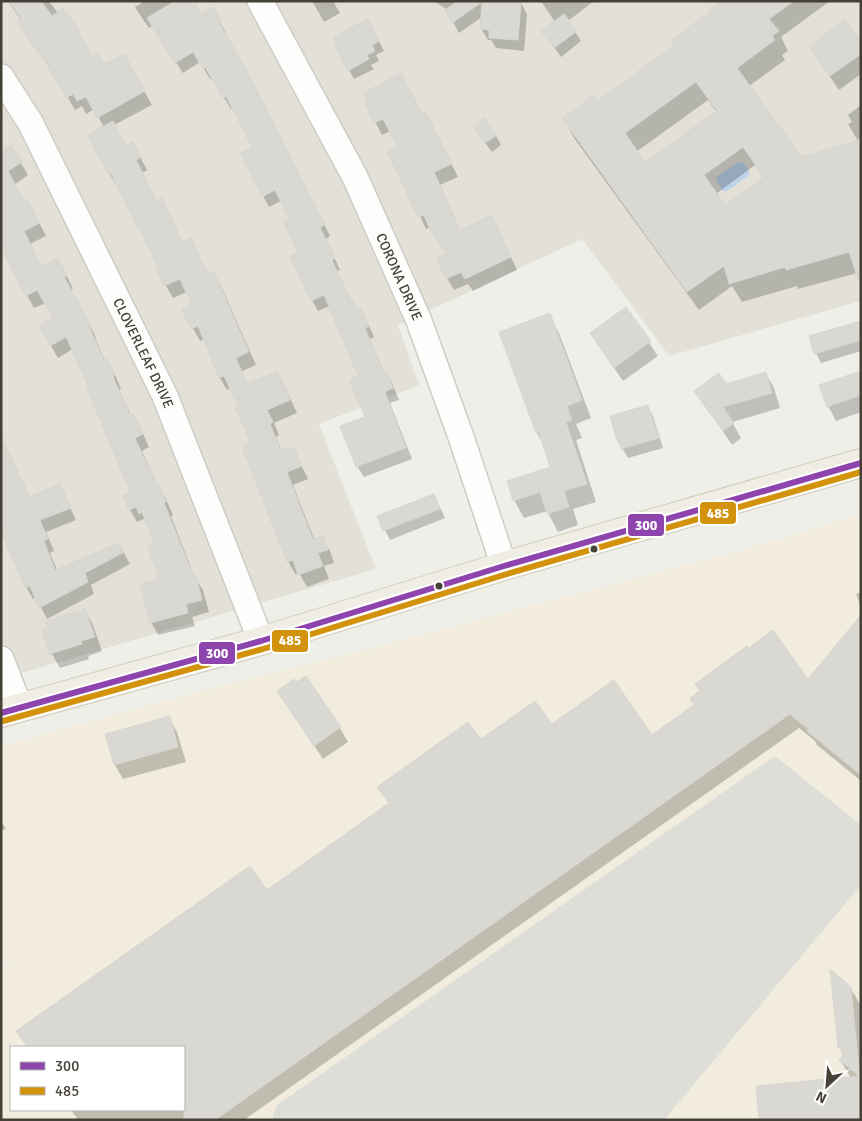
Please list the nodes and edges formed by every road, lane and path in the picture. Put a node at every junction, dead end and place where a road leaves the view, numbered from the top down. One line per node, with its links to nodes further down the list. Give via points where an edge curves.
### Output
1 (260, 1): 4 (street, CORONA DRIVE, via 355,177 415,312)
2 (1, 77): 5 (street, CLOVERLEAF DRIVE, via 30,122 164,396)
3 (861, 463): 4 (main road)
4 (504, 566): 5 (main road)
5 (261, 641): 7 (main road)
6 (1, 658): 7 (street)
7 (11, 711)

